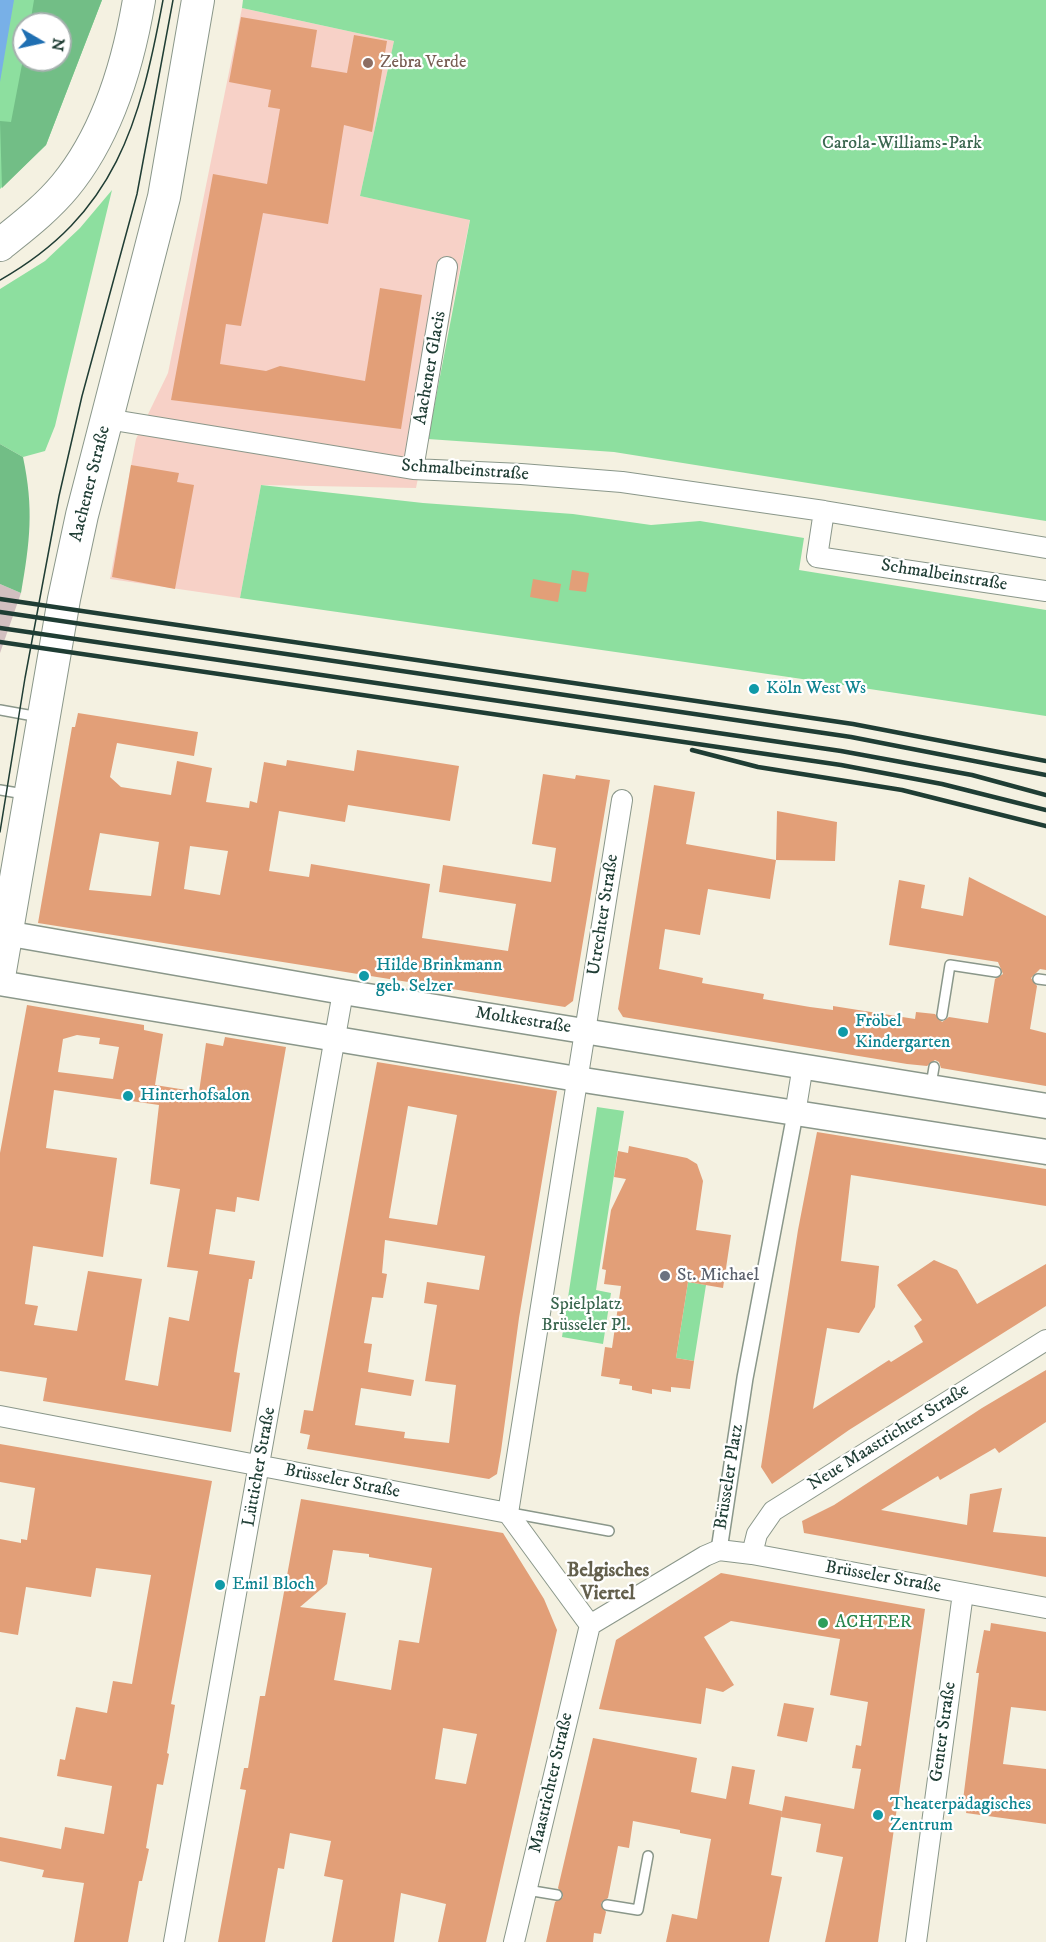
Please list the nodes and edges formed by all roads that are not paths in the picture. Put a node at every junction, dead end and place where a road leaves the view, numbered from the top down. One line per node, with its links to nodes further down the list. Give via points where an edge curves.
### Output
1 (139, 0): 3 (main road, via 119,85 90,148 46,207)
2 (198, 0): 5 (main road, Aachener Straße, via 166,191)
3 (0, 245)
4 (447, 267): 6 (street, Aachener Glacis)
5 (106, 418): 6 (street, Schmalbeinstraße); 11 (main road, Aachener Straße, via 64,599)
6 (413, 470): 7 (street, Schmalbeinstraße, via 622,482)
7 (824, 511): 8 (street, Schmalbeinstraße); 9 (street, Schmalbeinstraße, via 817,557)
8 (1046, 548)
9 (1046, 591)
10 (0, 710): 11 (lane)
11 (43, 718): 12 (main road, Aachener Straße)
12 (15, 792): 14 (main road, Aachener Straße)
13 (622, 800): 20 (street, Utrechter Straße)
14 (3, 933): 15 (main road, Aachener Straße); 18 (street, Moltkestraße)
15 (0, 971)
16 (996, 972): 19 (lane, via 950,965)
17 (0, 983): 21 (street)
18 (343, 992): 20 (street, Moltkestraße); 21 (street, Lütticher Straße)
19 (942, 1015)
20 (585, 1030): 22 (street, Moltkestraße); 23 (street)
21 (335, 1040): 23 (street); 29 (street, Lütticher Straße)
22 (803, 1065): 24 (street, Moltkestraße, via 932,1077); 25 (street, Brüsseler Platz)
23 (577, 1079): 25 (street); 30 (street)
24 (1046, 1106)
25 (795, 1114): 26 (street); 32 (street, Brüsseler Platz)
26 (1046, 1152)
27 (1046, 1340): 33 (street, Neue Maastrichter Straße, via 773,1511 757,1534)
28 (0, 1416): 29 (street, Brüsseler Straße)
29 (260, 1466): 30 (street, Brüsseler Straße); 41 (street, Lütticher Straße)
30 (508, 1513): 31 (lane); 36 (street)
31 (609, 1531)
32 (719, 1550): 33 (street, Brüsseler Straße); 36 (street, Brüsseler Platz)
33 (752, 1554): 34 (street, Brüsseler Straße)
34 (963, 1593): 35 (street, Brüsseler Straße); 43 (street, Genter Straße)
35 (1046, 1608)
36 (590, 1625): 38 (street, Maastrichter Straße)
37 (648, 1856): 40 (lane, via 638,1910)
38 (527, 1890): 39 (lane); 42 (street, Maastrichter Straße)
39 (557, 1895)
40 (607, 1905)
41 (174, 1942)
42 (514, 1942)
43 (916, 1942)

